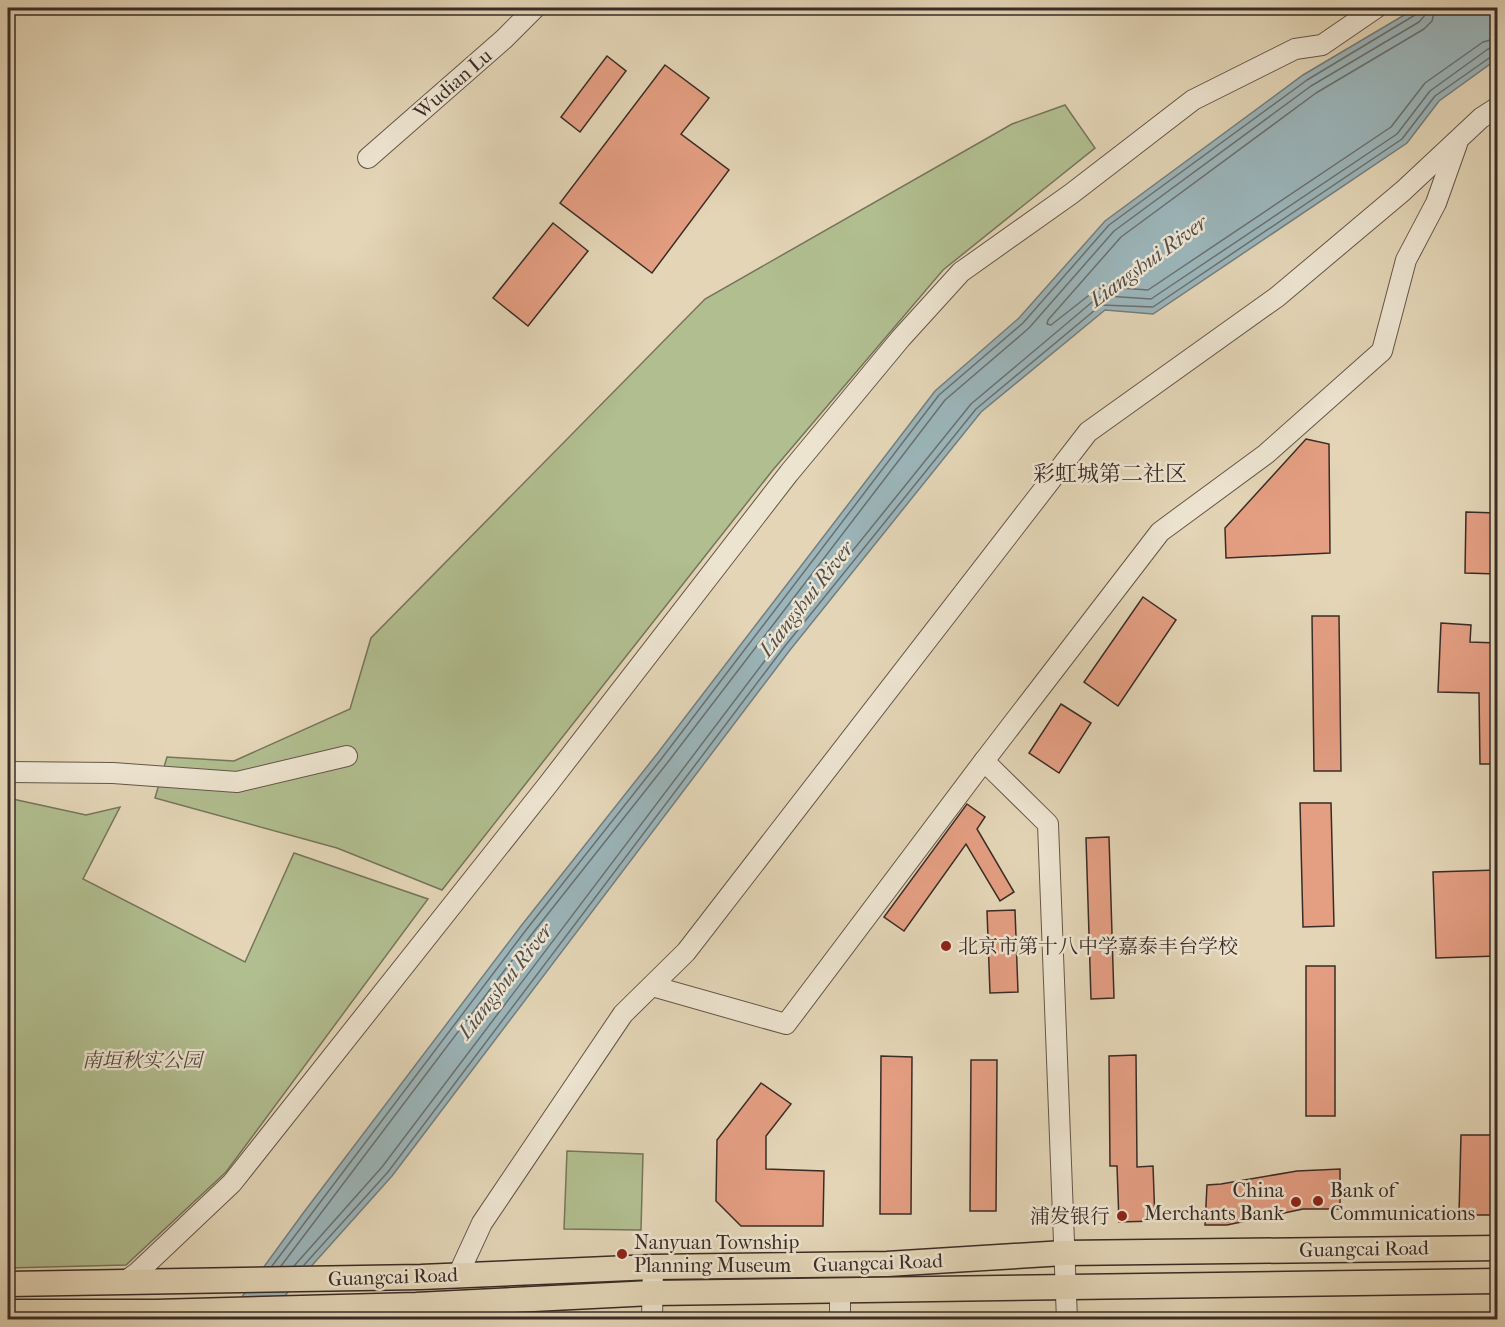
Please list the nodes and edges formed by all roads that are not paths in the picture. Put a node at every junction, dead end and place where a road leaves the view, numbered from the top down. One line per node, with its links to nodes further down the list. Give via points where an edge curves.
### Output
1 (535, 8): 5 (street, Wudian Lu)
2 (1376, 8): 15 (street, via 1322,45 1295,49 1193,100 961,272 789,473 232,1183)
3 (1497, 107): 4 (street)
4 (1459, 138): 7 (street, via 1436,202 1406,260 1382,351 1266,454 1160,532); 9 (street, via 1403,191 1277,297 1088,432 686,952)
5 (368, 158)
6 (346, 756): 8 (street, via 237,782 113,773)
7 (984, 761): 9 (street, via 786,1024); 11 (street, via 1048,824)
8 (8, 772)
9 (652, 986): 13 (street, via 623,1014 504,1189 482,1223)
10 (1497, 1248): 11 (main road, Guangcai Road)
11 (1064, 1253): 12 (main road, Guangcai Road, via 887,1264); 17 (street)
12 (653, 1268): 13 (main road, Guangcai Road); 19 (street)
13 (458, 1275): 15 (main road, Guangcai Road)
14 (1497, 1281): 17 (main road, Guangcai Road)
15 (123, 1283): 16 (main road, Guangcai Road)
16 (8, 1284)
17 (1066, 1286): 18 (main road, Guangcai Road); 23 (street)
18 (840, 1290): 19 (main road, Guangcai Road); 22 (street)
19 (652, 1293): 20 (main road, Guangcai Road, via 416,1305); 21 (street)
20 (8, 1312)
21 (652, 1320)
22 (840, 1320)
23 (1067, 1320)

